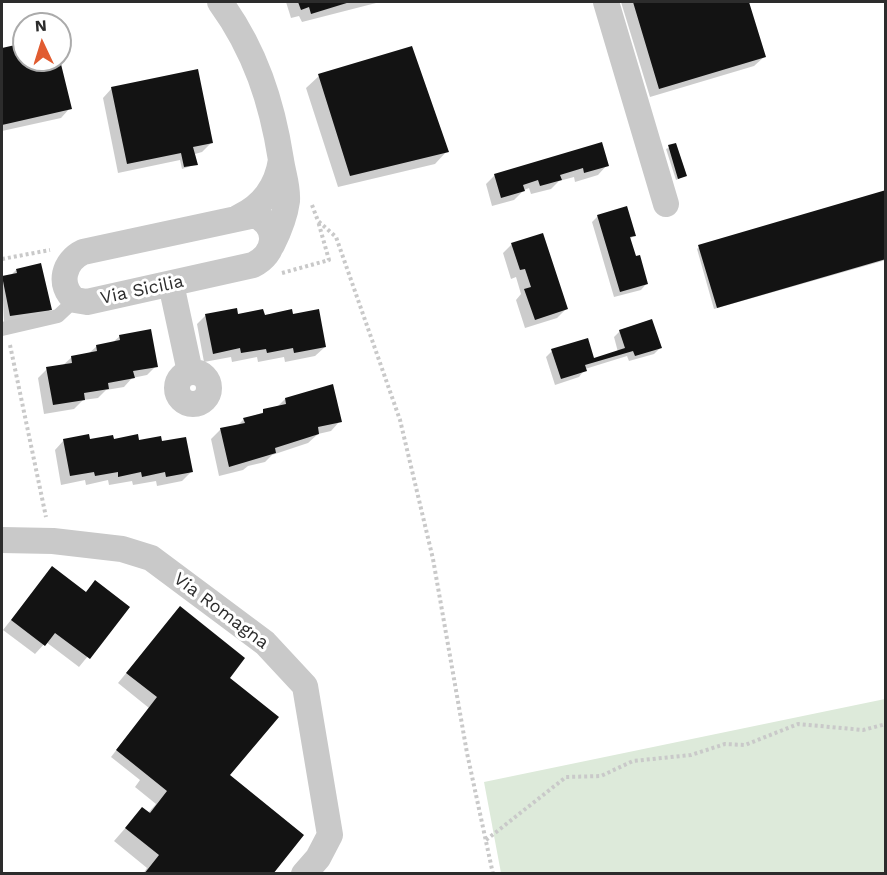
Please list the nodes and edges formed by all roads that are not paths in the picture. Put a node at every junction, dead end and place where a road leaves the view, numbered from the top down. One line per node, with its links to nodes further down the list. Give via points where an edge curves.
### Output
1 (220, 2): 3 (street, Via Sicilia, via 244,38 265,86)
2 (606, 2): 4 (street)
3 (281, 159): 5 (street, Via Sicilia, via 264,200); 6 (street, Via Sicilia, via 286,204)
4 (666, 204)
5 (239, 217): 6 (street, Via Sicilia, via 255,215 265,221 272,230); 8 (street, Via Sicilia, via 79,253 65,273 66,287)
6 (272, 245): 7 (street, Via Sicilia, via 266,258 253,266)
7 (171, 284): 8 (street, Via Sicilia, via 93,301); 10 (street)
8 (75, 300): 9 (lane, via 58,316)
9 (4, 328)
10 (190, 372)
11 (2, 540): 12 (street, Via Romagna, via 32,538 122,549 151,558 265,643 305,686 330,835 318,858)
12 (304, 873)

